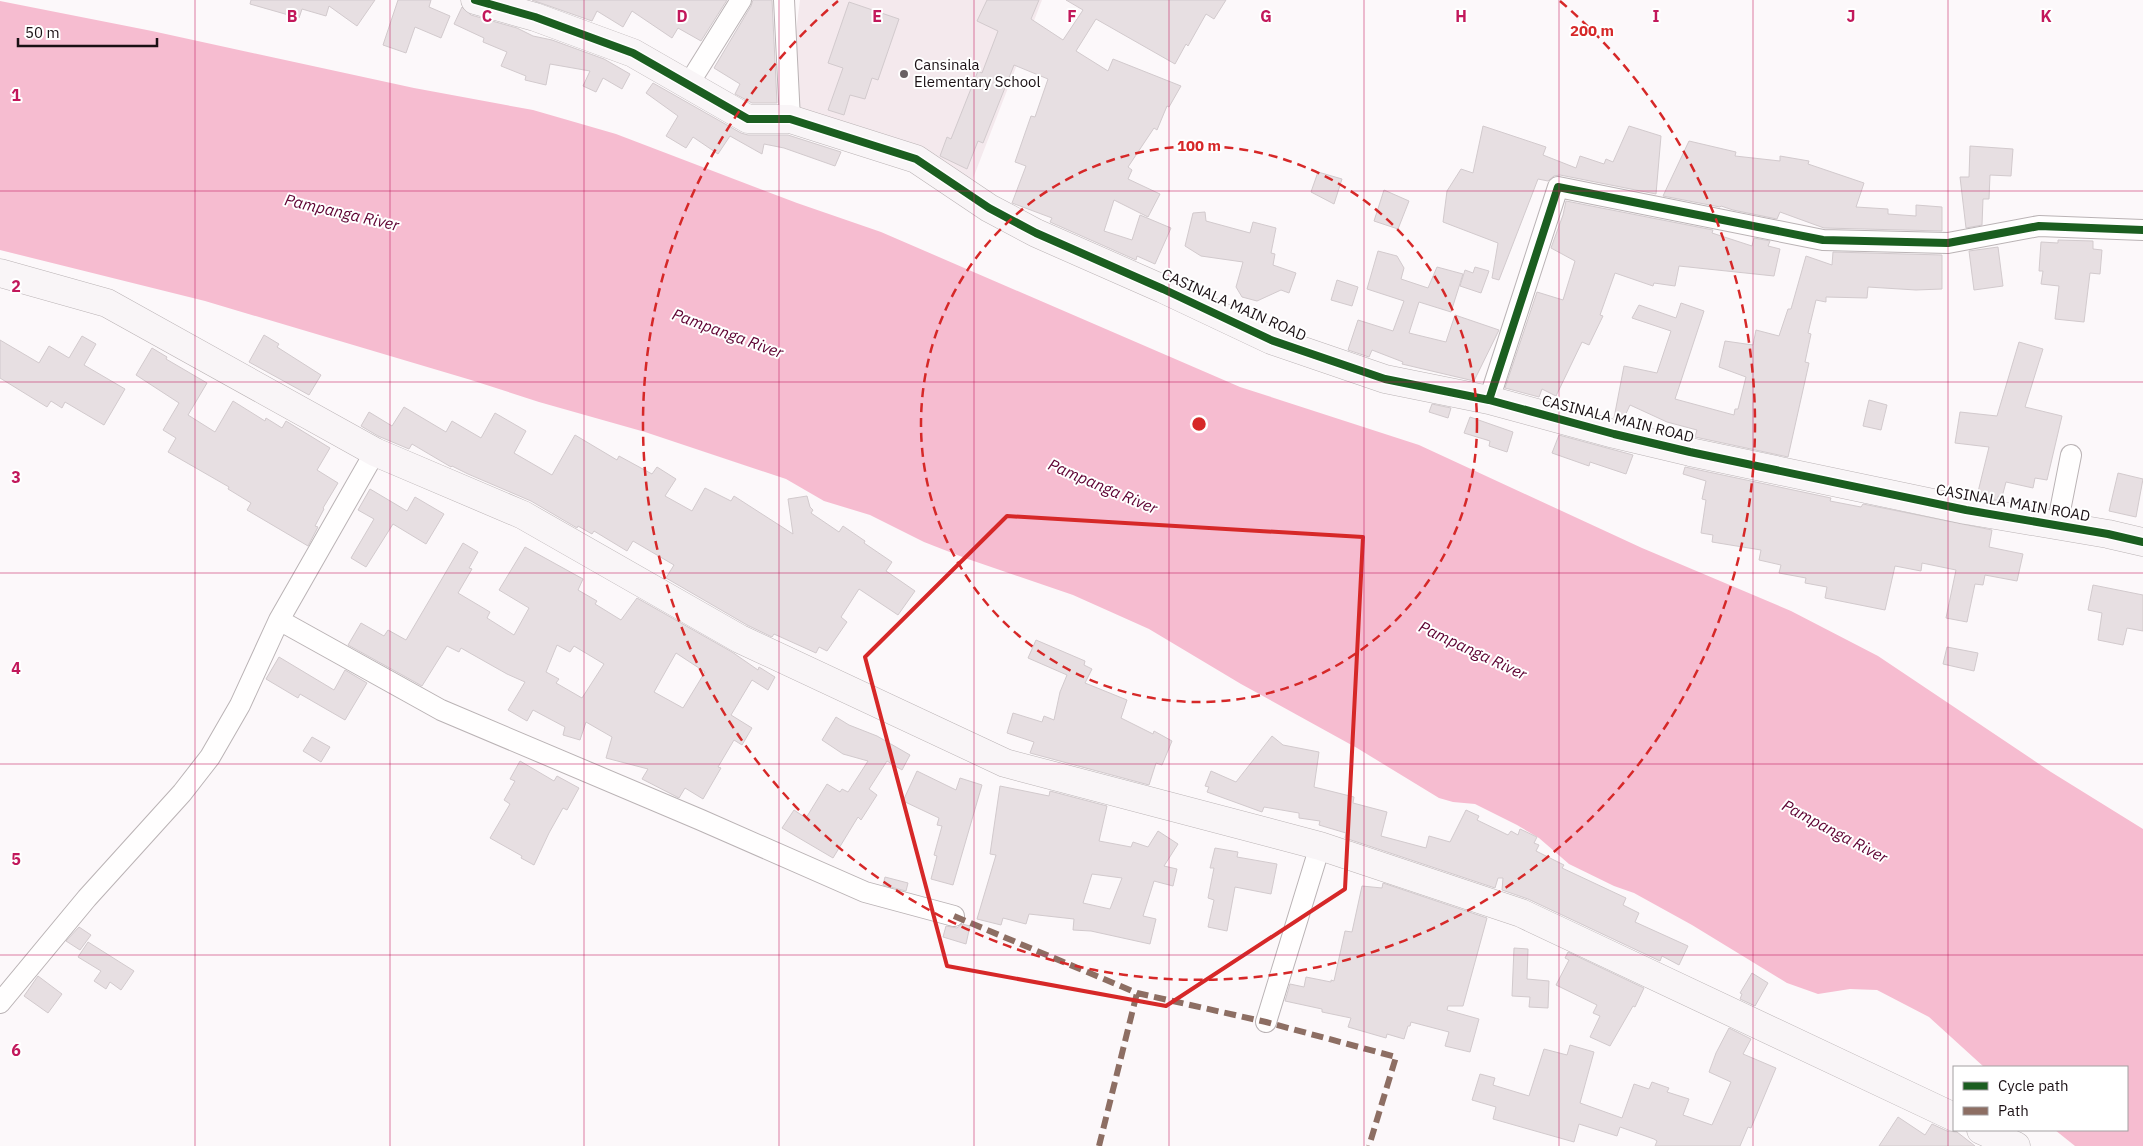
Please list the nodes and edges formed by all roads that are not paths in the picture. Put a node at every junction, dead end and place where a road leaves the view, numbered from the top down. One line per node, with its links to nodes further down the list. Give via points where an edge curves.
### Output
1 (476, 0): 4 (main road, CASINALA MAIN ROAD, via 535,17 633,53)
2 (741, 0): 4 (street)
3 (784, 0): 5 (street)
4 (688, 85): 5 (main road, CASINALA MAIN ROAD, via 748,119)
5 (790, 119): 8 (main road, CASINALA MAIN ROAD, via 916,159 989,208 1029,229 1270,340 1385,380)
6 (2143, 230): 8 (street, via 2039,226 1948,243 1823,240 1558,187)
7 (0, 273): 9 (main road, via 107,303)
8 (1489, 400): 11 (main road, CASINALA MAIN ROAD, via 1690,452)
9 (375, 452): 13 (street); 14 (main road, via 523,516 740,639 1005,763)
10 (2071, 455): 11 (street)
11 (2057, 526): 12 (main road, CASINALA MAIN ROAD)
12 (2143, 542)
13 (279, 620): 15 (street, via 442,710 865,892); 16 (street, via 240,705 210,757 182,794 87,898)
14 (1320, 846): 17 (street); 18 (main road, via 1521,913)
15 (954, 916)
16 (0, 1003)
17 (1266, 1022)
18 (1953, 1117)
19 (1983, 1131): 20 (main road)
20 (2016, 1146)

